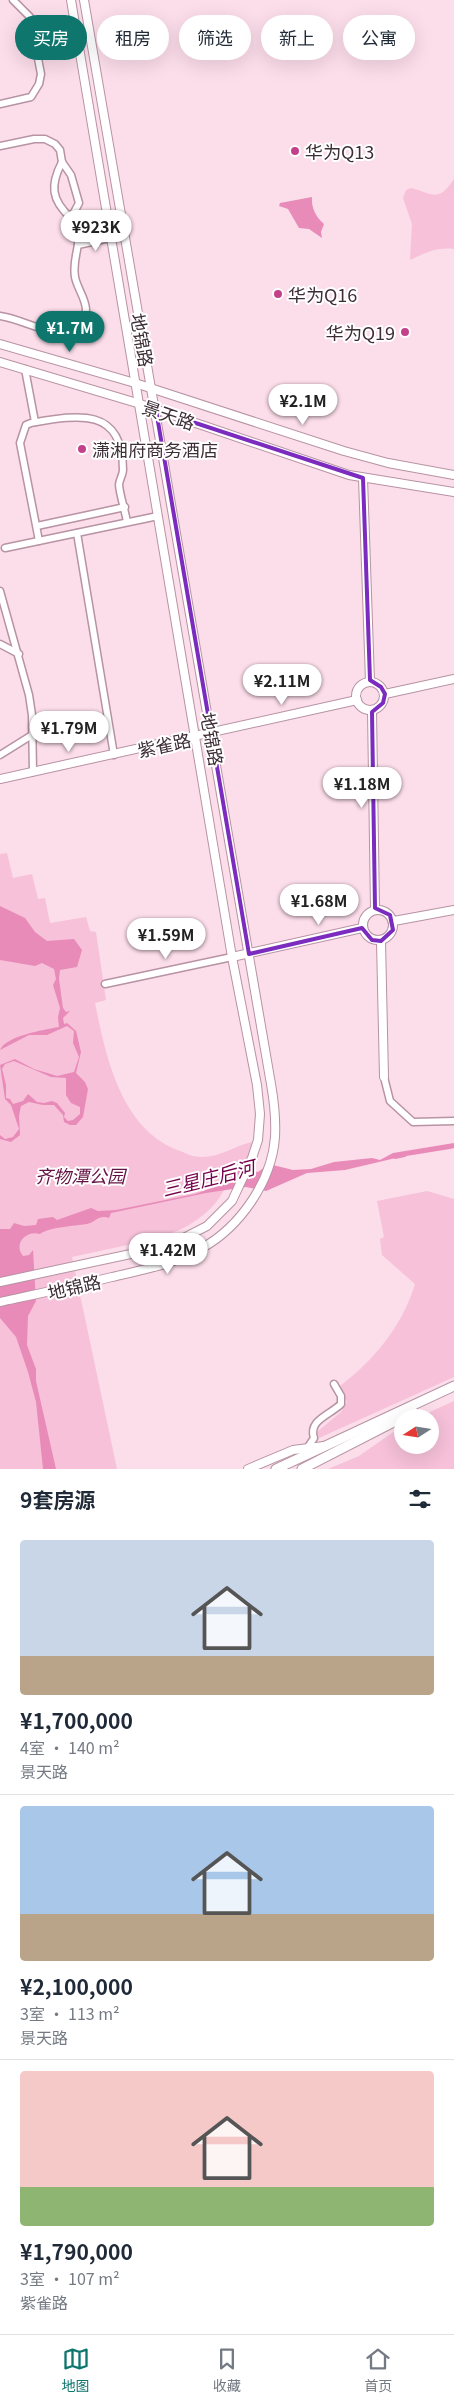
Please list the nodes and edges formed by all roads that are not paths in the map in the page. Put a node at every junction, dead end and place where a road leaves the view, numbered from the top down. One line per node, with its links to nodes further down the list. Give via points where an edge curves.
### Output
1 (13, 0): 4 (street)
2 (71, 0): 5 (street, 地锦路)
3 (84, 0): 19 (street, 地锦路)
4 (28, 15)
5 (73, 15)
6 (38, 60): 8 (street, via 41,74 31,97)
7 (80, 60): 12 (street, 地锦路)
8 (0, 104)
9 (0, 146): 10 (street, via 45,139 60,150)
10 (62, 162): 11 (street, via 71,175 79,203); 11 (street, via 53,182 58,207)
11 (71, 218): 13 (street, via 79,230)
12 (110, 238): 13 (street); 18 (street, 地锦路)
13 (78, 245): 14 (street, via 75,277 86,309 84,318 61,332)
14 (0, 316)
15 (0, 344): 18 (street, 景天路)
16 (0, 362): 17 (street, 景天路)
17 (25, 369): 20 (street, 景天路); 22 (street)
18 (135, 383): 19 (street, 景天路); 20 (street, 地锦路)
19 (152, 389): 21 (street, 地锦路); 23 (street, 景天路, via 344,452)
20 (137, 403): 21 (street, 景天路); 27 (street, 地锦路)
21 (156, 410): 24 (street, 景天路); 42 (street, 地锦路)
22 (35, 422): 26 (street, via 84,416 95,418 110,428 122,458 124,471 119,483); 29 (street, via 26,425 20,443)
23 (454, 475)
24 (363, 478): 25 (street, 景天路); 38 (street)
25 (454, 492)
26 (125, 507): 28 (street); 29 (street)
27 (158, 516): 28 (street); 44 (street, 地锦路)
28 (128, 522): 30 (street)
29 (36, 526): 31 (street)
30 (77, 533): 31 (street); 45 (street)
31 (39, 541): 32 (street)
32 (5, 548)
33 (0, 591): 34 (street)
34 (2, 609): 36 (street)
35 (0, 644): 36 (street)
36 (19, 654): 43 (street, via 29,695)
37 (454, 680): 39 (street)
38 (370, 682): 39 (street, via 381,687); 40 (street, via 359,687)
39 (385, 694): 41 (street, via 380,706)
40 (357, 700): 41 (street, via 362,708); 42 (street, 紫雀路)
41 (372, 710): 49 (street)
42 (212, 734): 44 (street, 紫雀路); 54 (street, 地锦路)
43 (32, 735): 46 (street); 47 (street)
44 (196, 737): 45 (street, 紫雀路); 55 (street, 地锦路)
45 (114, 755): 47 (street, 紫雀路)
46 (0, 756)
47 (32, 772): 48 (street, 紫雀路)
48 (0, 779)
49 (375, 908): 51 (street, via 390,915); 52 (street, via 368,912)
50 (454, 910): 51 (street)
51 (394, 921): 53 (street, via 393,930)
52 (362, 928): 53 (street, via 372,940); 54 (street)
53 (381, 941): 57 (street)
54 (248, 954): 55 (street); 60 (street, 地锦路, via 275,1111 275,1139 262,1182 242,1216 223,1234 187,1255 148,1268)
55 (232, 957): 56 (street); 59 (street, 地锦路, via 260,1103 258,1140 232,1201 207,1226 168,1246)
56 (105, 984)
57 (384, 1077): 58 (street, via 390,1100 414,1122)
58 (454, 1122)
59 (0, 1282)
60 (0, 1302)
61 (334, 1384): 65 (street, via 341,1396 341,1404 314,1424 314,1438)
62 (454, 1386): 64 (main road)
63 (454, 1391): 68 (main road)
64 (329, 1445): 65 (street); 67 (main road)
65 (308, 1447): 66 (street)
66 (248, 1469)
67 (276, 1469)
68 (302, 1469)

